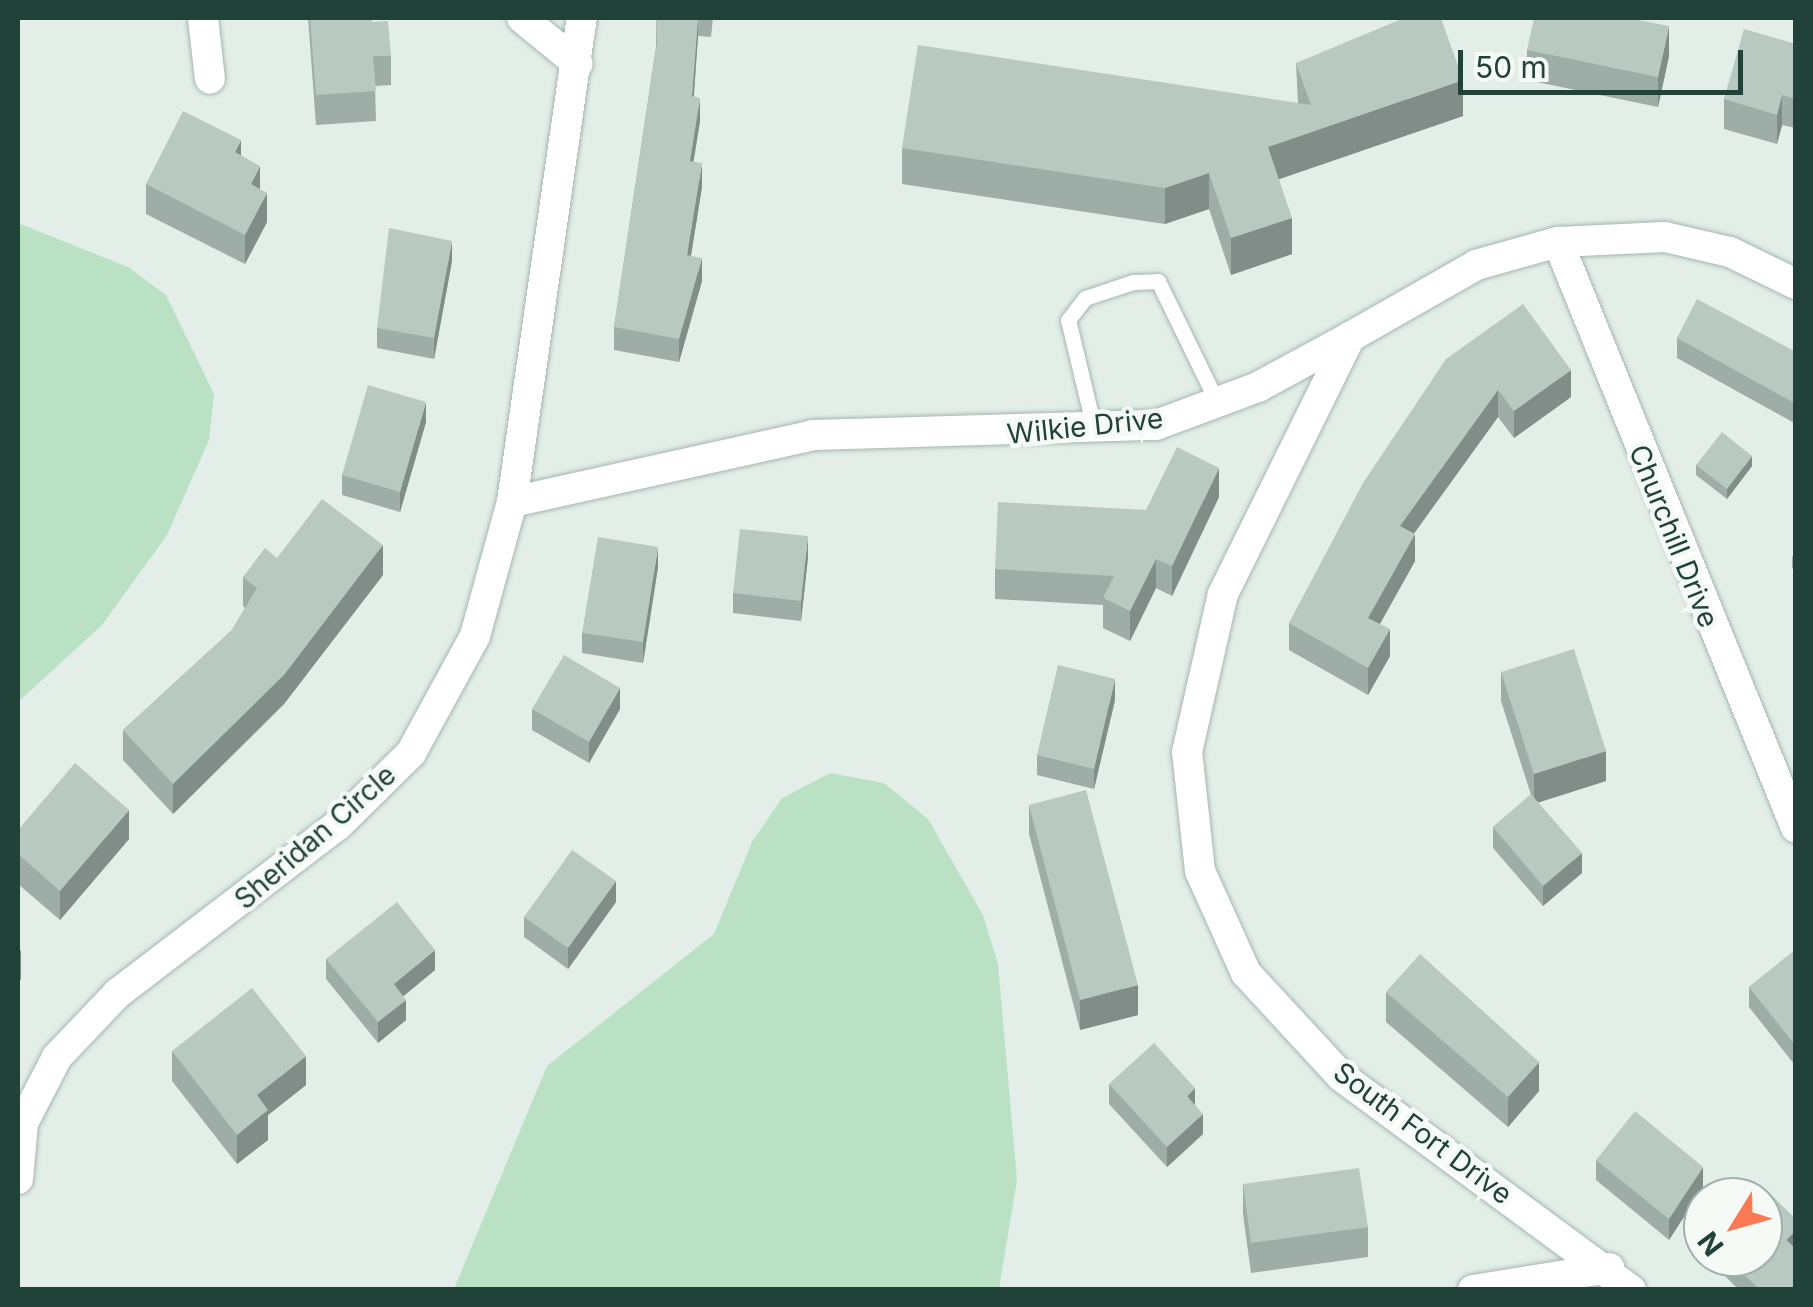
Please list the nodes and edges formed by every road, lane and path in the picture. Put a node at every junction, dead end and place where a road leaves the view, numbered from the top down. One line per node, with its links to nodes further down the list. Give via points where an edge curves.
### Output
1 (203, 18): 5 (street)
2 (522, 18): 4 (street)
3 (582, 18): 4 (street, Sheridan Circle)
4 (578, 64): 11 (street, Sheridan Circle)
5 (210, 79)
6 (1558, 242): 7 (street, Wilkie Drive, via 1665,237 1730,252); 8 (street, Wilkie Drive, via 1476,264); 12 (street, Churchill Drive)
7 (1796, 284)
8 (1350, 337): 9 (street, Wilkie Drive); 14 (street, South Fort Drive, via 1223,594 1187,752 1200,871 1246,973 1341,1076)
9 (1217, 402): 10 (street, Wilkie Drive, via 1156,424); 10 (lane, via 1158,281 1084,298 1068,320)
10 (1094, 428): 11 (street, Wilkie Drive, via 813,435)
11 (512, 502): 13 (street, Sheridan Circle, via 475,636 411,752 338,825 118,993 57,1058 23,1123)
12 (1796, 828)
13 (18, 1179)
14 (1608, 1268): 15 (street); 16 (street, South Fort Drive)
15 (1473, 1290)
16 (1631, 1290)

